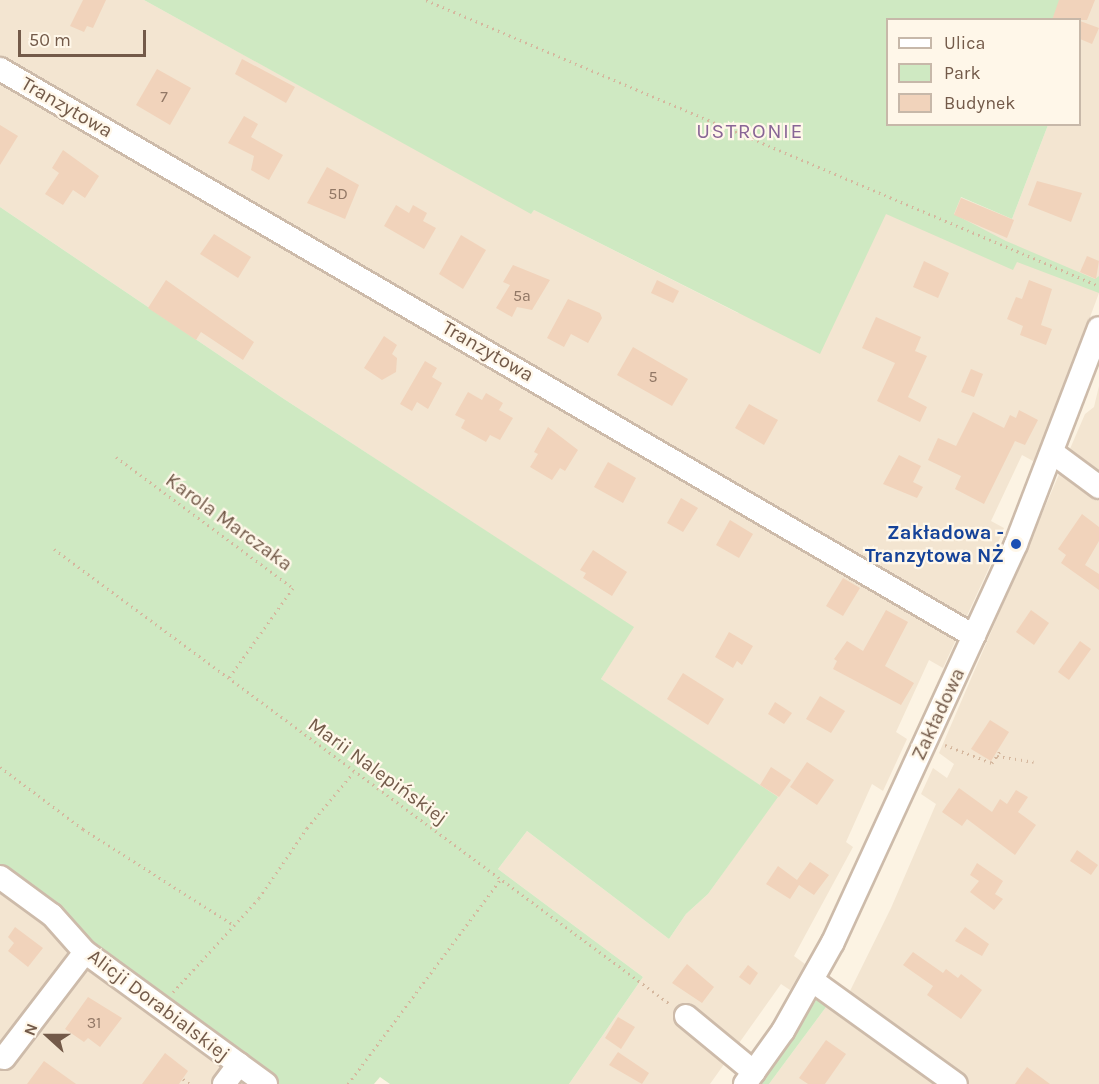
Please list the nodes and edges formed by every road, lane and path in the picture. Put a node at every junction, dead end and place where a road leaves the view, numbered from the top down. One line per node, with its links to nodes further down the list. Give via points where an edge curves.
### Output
1 (426, 0): 3 (path)
2 (0, 69): 9 (street, Tranzytowa)
3 (1099, 286)
4 (1099, 328): 5 (street, Zakładowa)
5 (1053, 453): 7 (street); 9 (street, Zakładowa)
6 (116, 457): 10 (path, Karola Marczaka, via 293,588)
7 (1099, 487)
8 (54, 549): 10 (path, Marii Nalepińskiej)
9 (974, 636): 21 (street, Zakładowa)
10 (228, 679): 16 (path, Marii Nalepińskiej)
11 (938, 741): 13 (path, via 992,763)
12 (1000, 751): 13 (path)
13 (997, 756): 14 (path)
14 (1034, 762)
15 (0, 767): 19 (path, via 83,829)
16 (353, 773): 18 (path, Marii Nalepińskiej); 19 (path)
17 (0, 877): 20 (street, Alicji Dorabialskiej, via 62,924)
18 (501, 879): 23 (path, Marii Nalepińskiej); 31 (path)
19 (235, 926): 22 (path)
20 (85, 952): 22 (street, Alicji Dorabialskiej); 24 (street)
21 (813, 981): 26 (street, Zakładowa); 32 (street)
22 (159, 1006): 25 (street, Alicji Dorabialskiej)
23 (681, 1013): 26 (street)
24 (3, 1058)
25 (239, 1064): 29 (street); 30 (street, Alicji Dorabialskiej)
26 (749, 1078)
27 (183, 1079): 28 (path)
28 (190, 1084)
29 (224, 1084)
30 (266, 1084)
31 (348, 1084)
32 (956, 1084)

